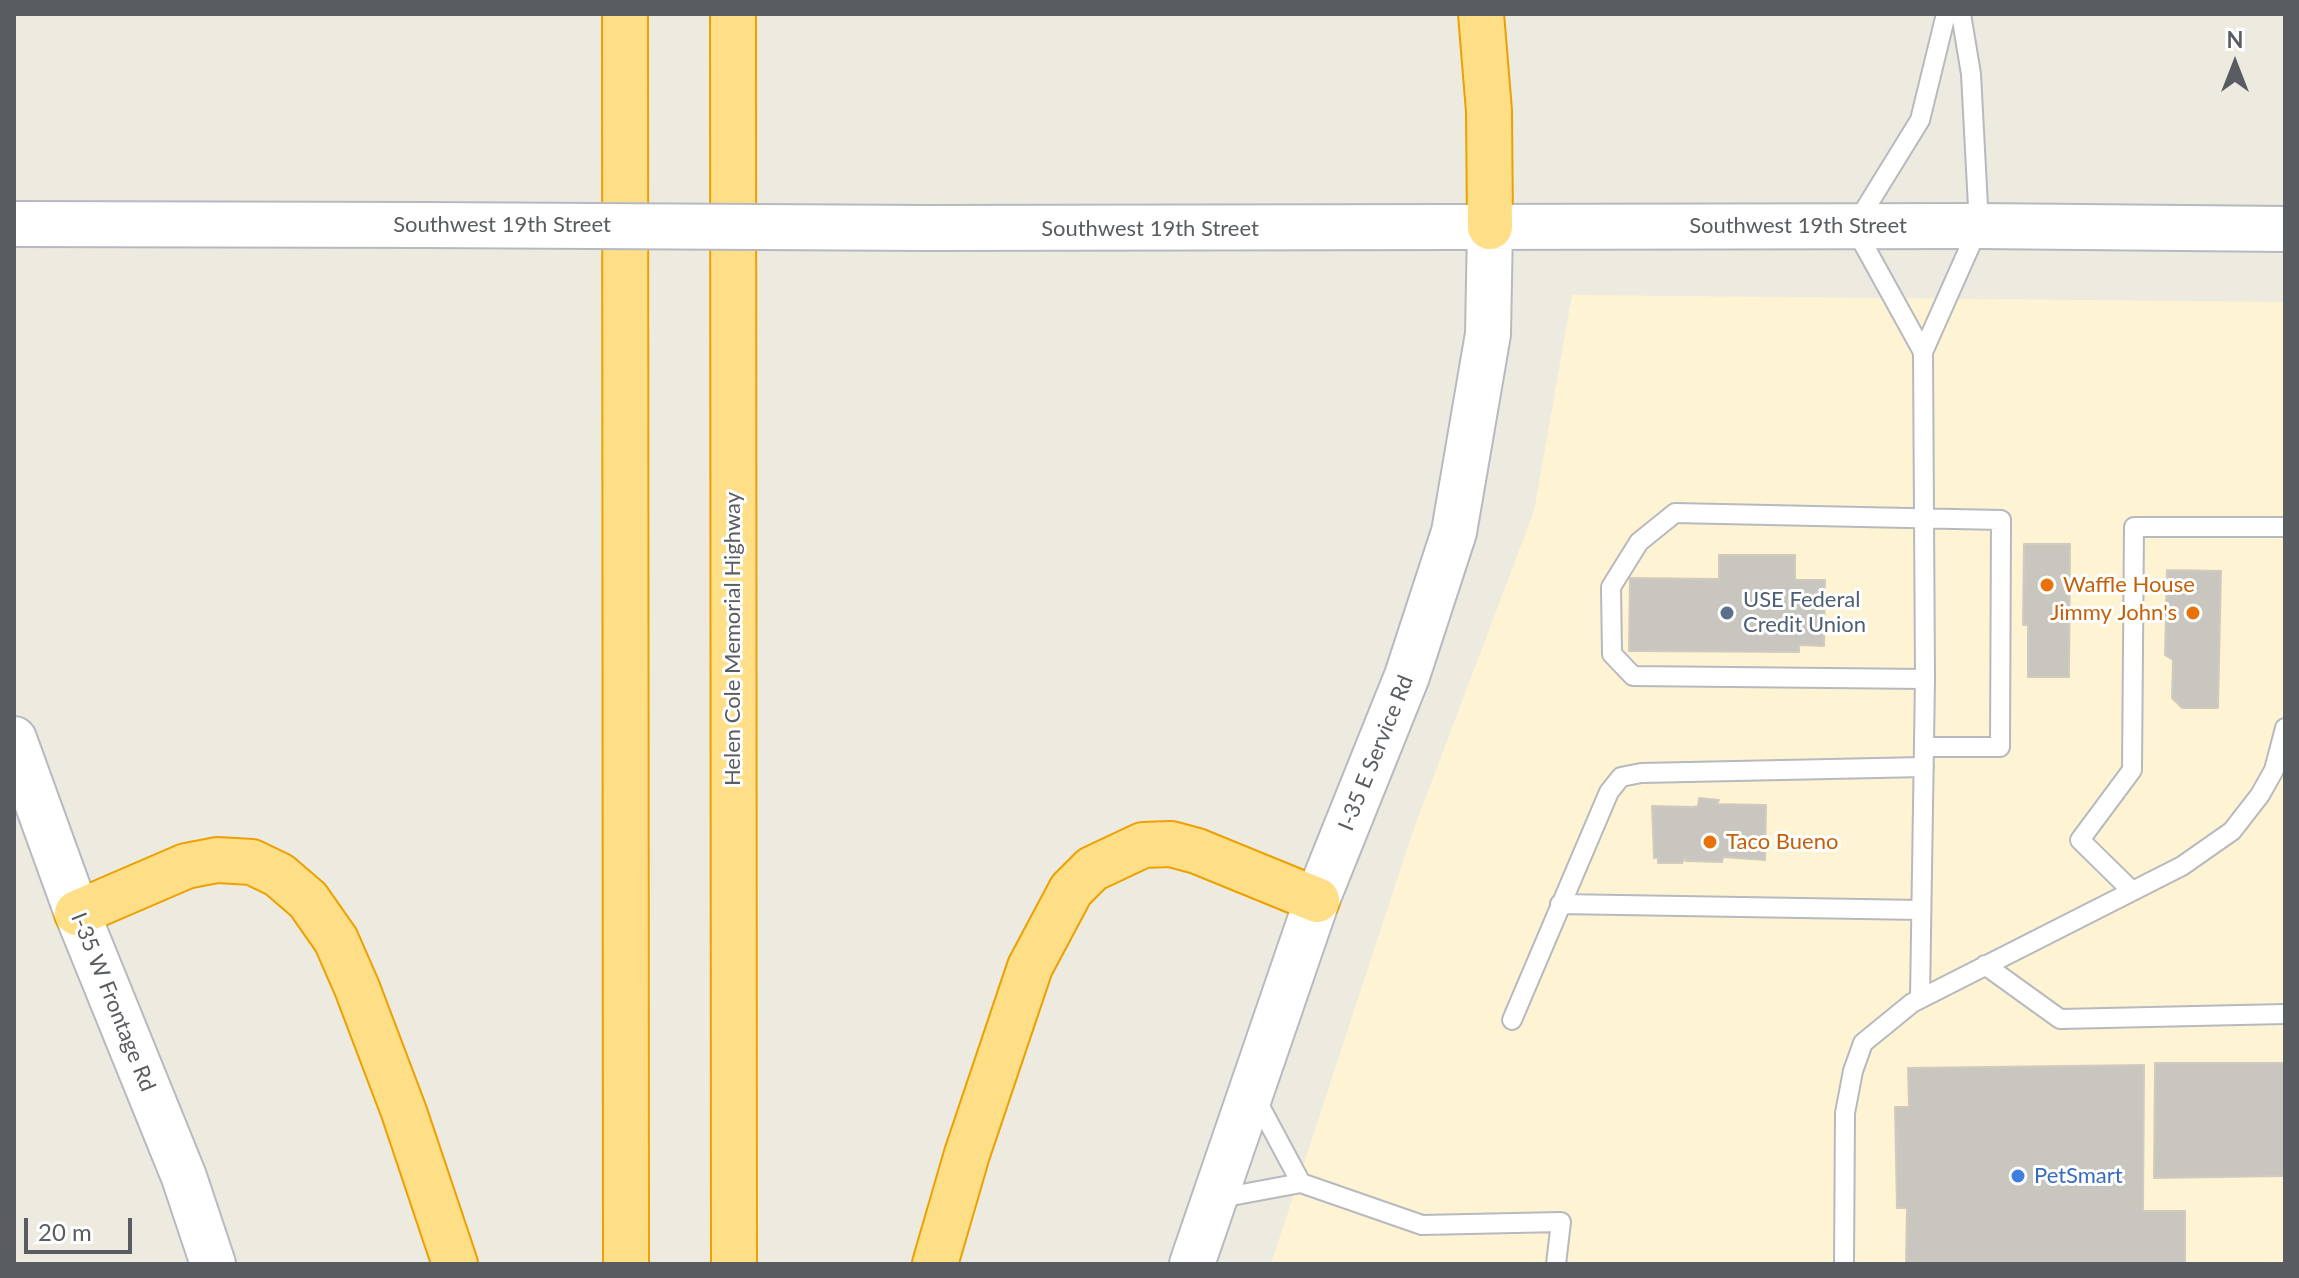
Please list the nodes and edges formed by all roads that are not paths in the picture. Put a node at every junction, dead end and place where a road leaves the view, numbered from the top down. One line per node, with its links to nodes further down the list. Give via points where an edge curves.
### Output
1 (625, 14): 33 (highway)
2 (733, 14): 34 (highway, Helen Cole Memorial Highway)
3 (1481, 14): 8 (highway)
4 (1946, 14): 9 (lane, via 1920,120)
5 (1961, 14): 7 (lane, via 1971,74)
6 (14, 224): 8 (main road, Southwest 19th Street, bridge)
7 (1979, 226): 9 (main road, Southwest 19th Street); 10 (main road, Southwest 19th Street); 11 (lane)
8 (1490, 227): 9 (main road, Southwest 19th Street); 20 (main road, I-35 E Service Rd, via 1488,334 1454,532 1407,676)
9 (1854, 227): 11 (lane)
10 (2285, 229)
11 (1923, 352): 12 (lane)
12 (1922, 517): 14 (lane); 14 (lane, via 1675,513 1639,542 1611,587 1612,654 1633,676); 17 (lane, via 2001,520 2000,747)
13 (2285, 527): 19 (lane, via 2134,527 2132,770 2080,840)
14 (1925, 679): 17 (lane)
15 (2285, 728): 19 (lane, via 2274,770 2232,831 2182,866)
16 (14, 739): 23 (main road, I-35 W Frontage Rd)
17 (1924, 747): 18 (lane)
18 (1924, 767): 21 (lane, via 1621,777 1609,792); 22 (lane)
19 (2132, 891): 24 (lane)
20 (1317, 900): 28 (main road, I-35 E Service Rd); 35 (highway, via 1171,844 1143,845 1092,869 1071,890 1030,967)
21 (1560, 904): 22 (lane); 27 (lane)
22 (1921, 910): 25 (lane)
23 (77, 913): 31 (main road, I-35 W Frontage Rd, via 184,1177); 32 (highway, via 186,866 217,860 252,862 279,875 308,900 336,940 357,988)
24 (1985, 965): 25 (lane); 26 (lane, via 2060,1019)
25 (1920, 998): 38 (lane, via 1863,1043 1853,1071 1844,1127)
26 (2285, 1014)
27 (1512, 1020)
28 (1251, 1090): 29 (lane); 30 (main road, I-35 E Service Rd)
29 (1301, 1183): 30 (lane); 37 (lane, via 1422,1225 1561,1222)
30 (1213, 1199): 36 (main road, I-35 E Service Rd)
31 (213, 1264)
32 (455, 1264)
33 (626, 1264)
34 (734, 1264)
35 (935, 1264)
36 (1192, 1264)
37 (1556, 1264)
38 (1844, 1264)

